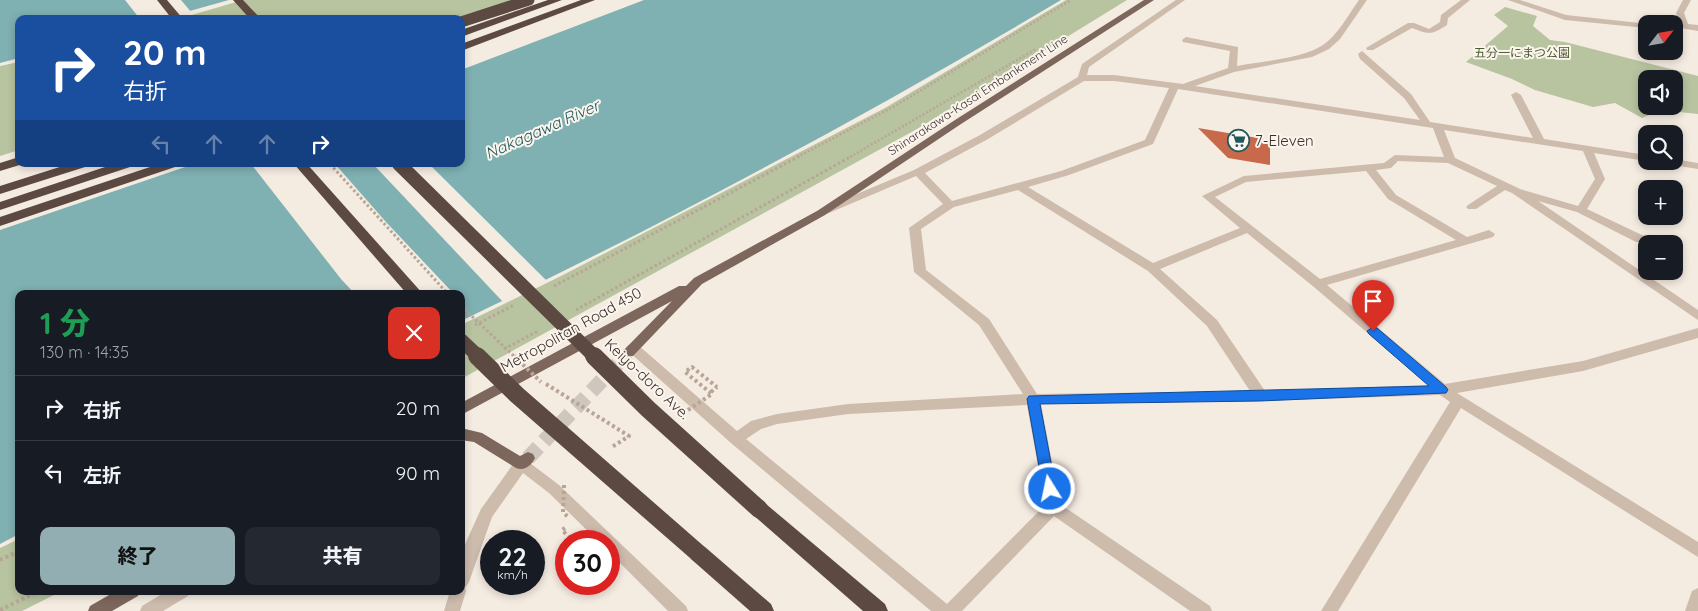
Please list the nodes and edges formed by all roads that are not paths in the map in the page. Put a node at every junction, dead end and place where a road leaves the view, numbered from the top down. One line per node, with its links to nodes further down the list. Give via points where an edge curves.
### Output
1 (162, 0): 12 (highway)
2 (238, 0): 13 (highway)
3 (529, 0): 14 (highway, bridge)
4 (557, 0): 18 (highway)
5 (590, 0): 20 (highway)
6 (1150, 0): 51 (main road, Shinarakawa-Kasai Embankment Line)
7 (1181, 0): 24 (street, via 1085,66)
8 (1363, 0): 23 (street, via 1326,47 1281,62)
9 (1466, 0): 21 (street, via 1444,17 1444,23 1430,32 1412,25)
10 (1512, 0): 15 (street, via 1565,17)
11 (1687, 0): 16 (street, via 1680,13)
12 (175, 15)
13 (252, 15)
14 (465, 21)
15 (1638, 24)
16 (1684, 25): 17 (street)
17 (1698, 28)
18 (465, 33)
19 (1186, 40): 23 (street, via 1235,49)
20 (465, 47)
21 (1370, 48)
22 (1362, 54): 27 (street, via 1413,101)
23 (1232, 70): 25 (street)
24 (1082, 78): 25 (street, via 1114,78); 42 (street)
25 (1178, 87): 27 (street); 43 (street, via 1149,142 1065,173)
26 (1516, 95): 28 (street)
27 (1432, 125): 28 (street); 31 (street)
28 (1542, 142): 29 (street)
29 (1587, 149): 30 (street); 50 (street, via 1600,179)
30 (1638, 157)
31 (1450, 160): 41 (street, via 1394,158 1387,166); 44 (street)
32 (15, 162): 35 (highway)
33 (1683, 164): 34 (street)
34 (1698, 166)
35 (0, 167)
36 (72, 167): 45 (highway)
37 (117, 167): 48 (highway)
38 (162, 167): 52 (highway)
39 (303, 167): 60 (highway)
40 (402, 167): 87 (highway, Keiyo-doro Ave., bridge, via 648,409)
41 (1369, 168): 53 (street, via 1244,179 1207,196); 56 (street, via 1392,197)
42 (918, 172): 47 (street); 51 (street)
43 (1018, 185): 47 (street); 57 (street)
44 (1504, 186): 46 (street); 49 (street)
45 (0, 190)
46 (1516, 191): 50 (street); 61 (street)
47 (950, 205): 67 (street, via 915,228 920,272 984,322)
48 (0, 206)
49 (1472, 207)
50 (1581, 210): 55 (street)
51 (821, 213): 58 (main road, Metropolitan Road 450)
52 (0, 222)
53 (1247, 229): 57 (street); 59 (street)
54 (1489, 234): 56 (street)
55 (1638, 238)
56 (1464, 240): 59 (street)
57 (1152, 268): 66 (street, via 1212,323)
58 (698, 281): 64 (main road, Metropolitan Road 450); 69 (main road, Metropolitan Road 450)
59 (1318, 284): 65 (street)
60 (412, 290)
61 (1698, 316)
62 (1698, 333): 65 (street, via 1583,366)
63 (466, 334): 86 (highway, bridge, via 517,395)
64 (631, 350): 71 (street)
65 (1442, 390): 66 (street); 68 (street)
66 (1260, 396): 67 (street)
67 (1033, 399): 71 (street, via 848,409 778,419 756,425); 73 (street)
68 (1458, 401): 75 (street); 91 (street)
69 (465, 408)
70 (465, 435): 72 (main road, via 477,437)
71 (736, 439): 88 (street)
72 (524, 461): 74 (street); 77 (street, via 486,514)
73 (1053, 507): 89 (street); 90 (street)
74 (596, 530)
75 (1698, 550)
76 (620, 554): 85 (street)
77 (465, 570)
78 (125, 595): 82 (main road)
79 (175, 595): 83 (street)
80 (457, 595): 84 (street)
81 (1698, 596): 92 (street)
82 (96, 611)
83 (148, 611)
84 (452, 611)
85 (680, 611)
86 (764, 611)
87 (878, 611)
88 (943, 611)
89 (951, 611)
90 (1204, 611)
91 (1329, 611)
92 (1693, 611)

